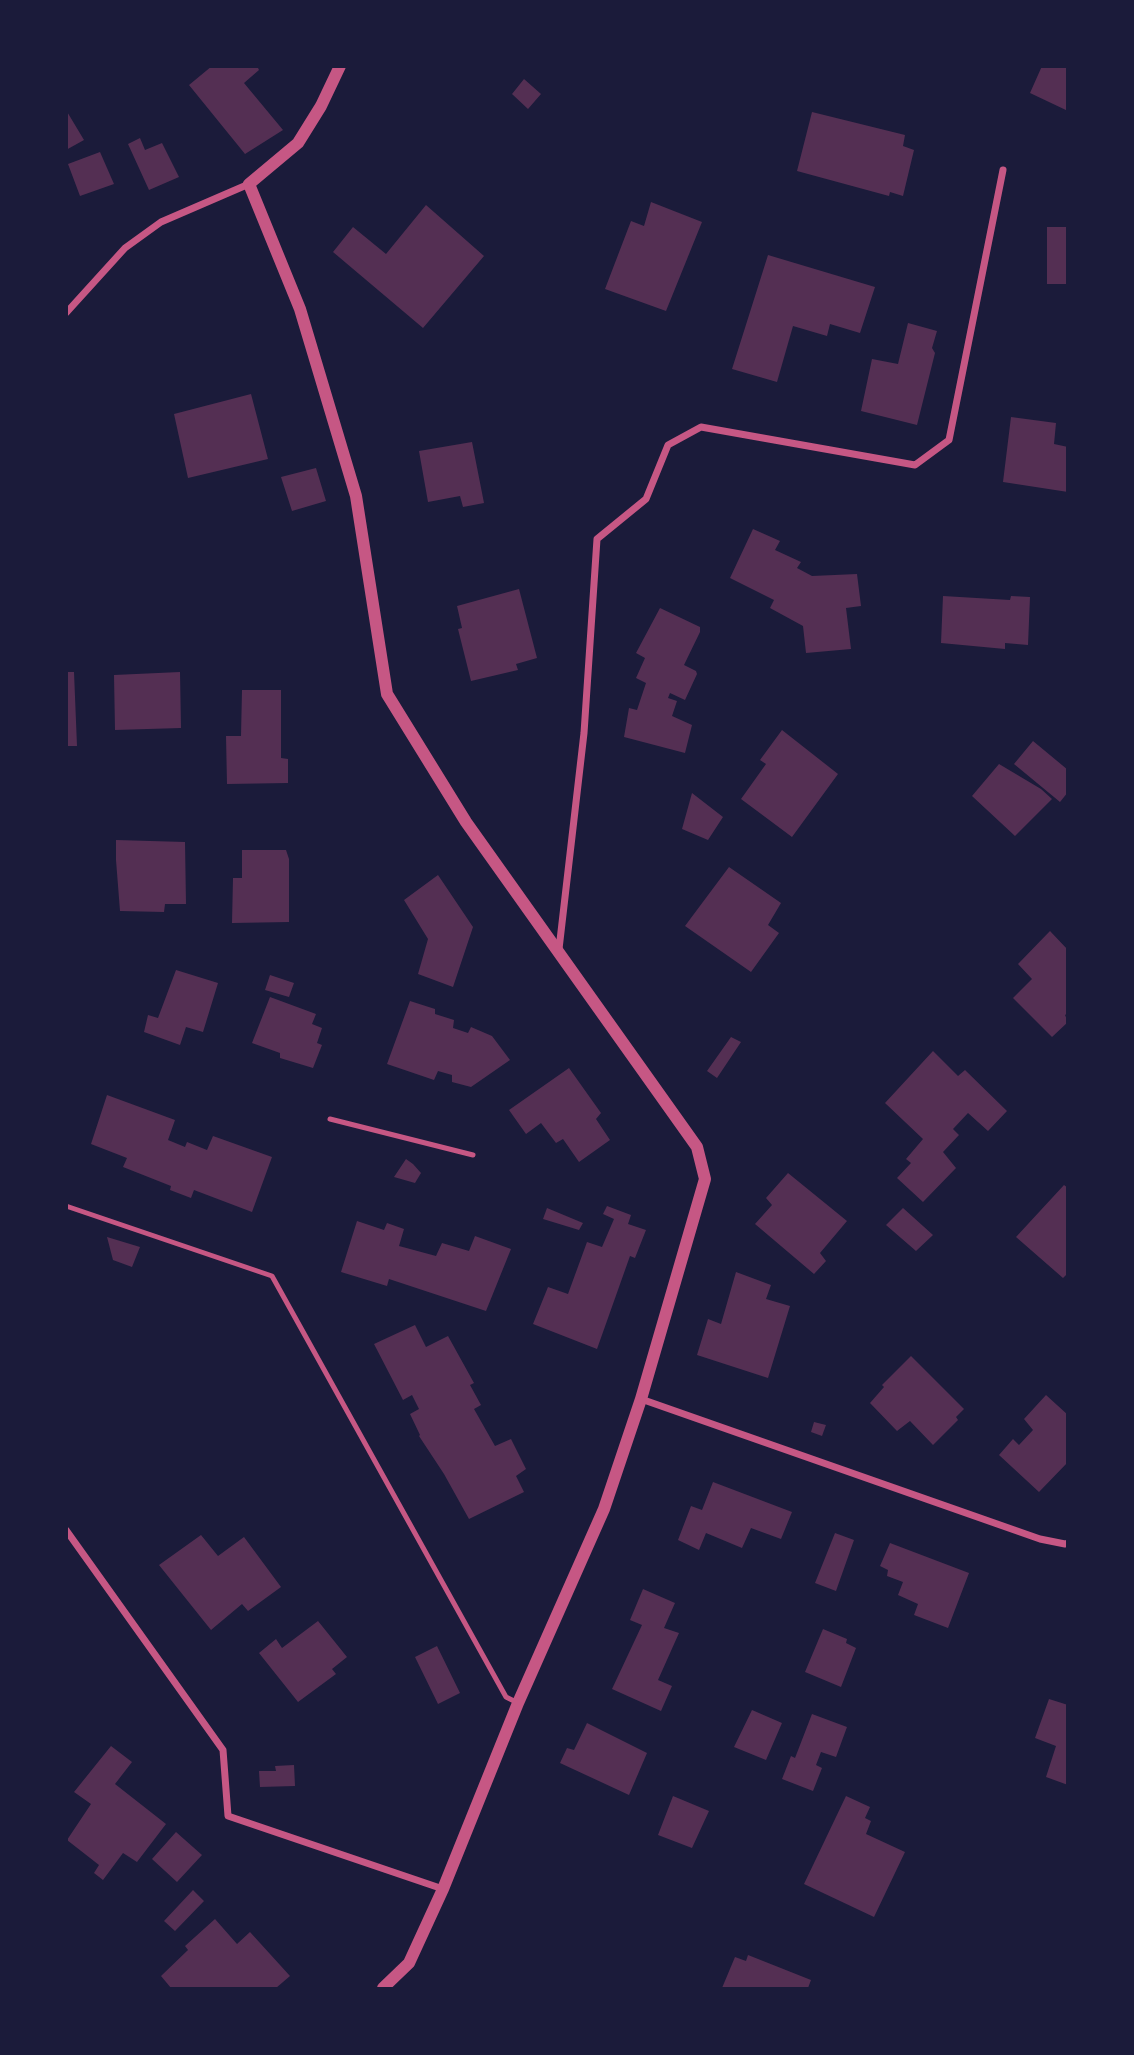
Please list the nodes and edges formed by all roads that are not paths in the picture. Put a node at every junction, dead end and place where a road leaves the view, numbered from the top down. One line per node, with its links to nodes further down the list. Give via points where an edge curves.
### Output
1 (340, 66): 3 (street, via 298,143)
2 (1003, 170): 5 (street, via 949,440 915,465 701,427 668,445 646,499 597,539 584,733)
3 (249, 184): 4 (street, via 161,222 125,248); 5 (street, via 300,309 356,496 387,694 466,822)
4 (66, 313)
5 (558, 953): 9 (street, via 697,1147 705,1179)
6 (330, 1119): 7 (lane)
7 (472, 1156)
8 (66, 1206): 12 (lane, via 272,1276 506,1697)
9 (641, 1399): 11 (street, via 1041,1539); 12 (street, via 604,1509)
10 (66, 1530): 13 (street, via 223,1750 228,1816)
11 (1068, 1543)
12 (518, 1703): 13 (street)
13 (443, 1889): 14 (street, via 409,1963)
14 (383, 1989)

